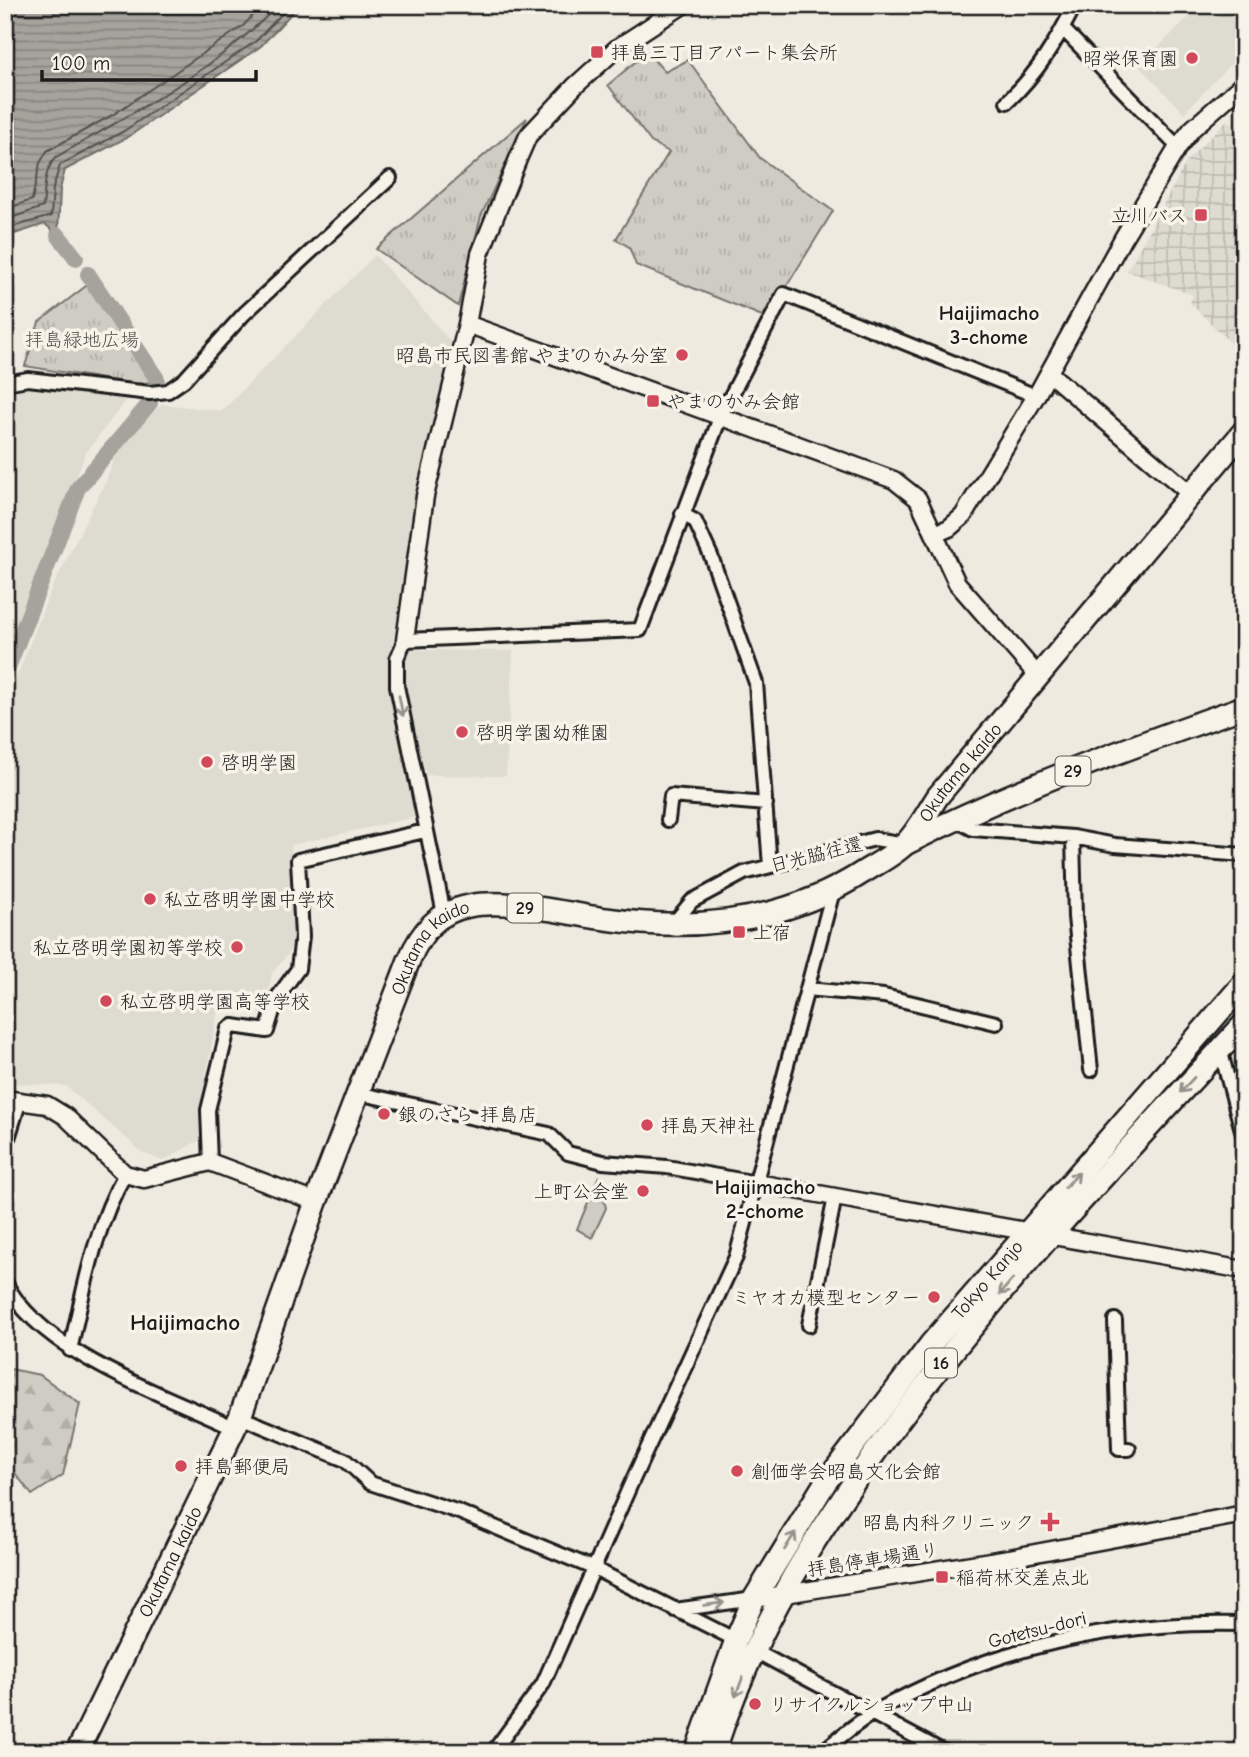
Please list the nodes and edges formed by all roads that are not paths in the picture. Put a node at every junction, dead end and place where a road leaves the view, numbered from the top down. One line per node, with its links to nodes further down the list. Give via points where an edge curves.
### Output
1 (683, 5): 8 (street, via 617,48 528,136 480,254)
2 (1075, 5): 3 (street)
3 (1064, 30): 5 (street); 6 (street)
4 (1244, 83): 6 (street)
5 (1007, 102)
6 (1178, 147): 9 (street)
7 (390, 178): 10 (street, via 168,391 150,393 28,379)
8 (467, 324): 12 (street); 17 (street, via 425,496)
9 (1049, 373): 11 (street); 14 (street)
10 (5, 383)
11 (1036, 396): 12 (street, via 784,294); 16 (street, via 963,516)
12 (721, 415): 15 (street); 16 (street, via 894,480 918,499)
13 (1244, 431): 14 (main road, Okutama kaido / 29)
14 (1192, 495): 18 (main road, Okutama kaido / 29)
15 (682, 514): 17 (street, via 640,630); 20 (street, via 695,522 711,556 757,683)
16 (935, 534): 18 (street, via 957,583)
17 (405, 640): 23 (street, one-way to 23, via 397,658 397,686)
18 (1038, 676): 25 (main road, Okutama kaido / 29, via 938,796)
19 (1244, 707): 21 (main road, 29)
20 (766, 804): 22 (street, via 671,796); 27 (street)
21 (954, 819): 24 (street, via 973,829); 25 (main road, 29)
22 (668, 820)
23 (425, 831): 29 (street); 41 (street, via 298,860 302,936 298,969 276,999 267,1031 228,1029 208,1110)
24 (1073, 837): 26 (street, via 1115,845); 36 (street, via 1075,917)
25 (905, 844): 27 (street, 日光脇往還, via 875,839); 28 (main road, Okutama kaido / 29)
26 (1244, 855)
27 (771, 866): 30 (street, 日光脇往還, via 744,873 692,901)
28 (833, 891): 30 (main road, Okutama kaido / 29, via 773,915 709,924); 32 (street)
29 (444, 914): 30 (main road, Okutama kaido / 29, via 486,904); 37 (main road, Okutama kaido, via 417,940)
30 (673, 923)
31 (1244, 983): 46 (main road, Tokyo Kanjo / 16, one-way to 31)
32 (807, 989): 33 (street, via 884,996); 43 (street)
33 (996, 1023)
34 (1244, 1024): 35 (main road, Tokyo Kanjo / 16)
35 (1220, 1049): 39 (street); 47 (main road, Tokyo Kanjo / 16, one-way to 47)
36 (1091, 1070)
37 (357, 1094): 43 (street, via 548,1134 568,1153 603,1162 667,1167); 45 (main road, Okutama kaido)
38 (13, 1100): 40 (street); 42 (street, via 47,1105 65,1116)
39 (1244, 1138)
40 (5, 1148)
41 (210, 1162): 42 (street, via 144,1179); 45 (street)
42 (125, 1174): 52 (street, via 97,1235)
43 (758, 1183): 44 (street); 56 (street, via 736,1257)
44 (835, 1197): 46 (street); 51 (street)
45 (316, 1202): 53 (main road, Okutama kaido)
46 (1026, 1231): 47 (street); 58 (main road, Tokyo Kanjo / 16, one-way to 46, via 832,1473 930,1345)
47 (1050, 1235): 48 (street); 57 (main road, Tokyo Kanjo / 16, one-way to 57, via 927,1382 841,1498)
48 (1244, 1270)
49 (5, 1282): 52 (street, via 32,1321)
50 (1115, 1320): 54 (street, via 1119,1449)
51 (809, 1325)
52 (69, 1350): 53 (street)
53 (237, 1422): 56 (street, via 345,1460 370,1483 459,1513); 63 (main road, Okutama kaido)
54 (1129, 1450)
55 (1244, 1514): 57 (street, 拝島停車場通り)
56 (593, 1568): 59 (street); 64 (street, via 542,1684)
57 (780, 1595): 58 (street, 拝島停車場通り); 61 (main road, Tokyo Kanjo / 16)
58 (754, 1599): 59 (street, 拝島停車場通り, one-way to 58); 61 (main road, Tokyo Kanjo / 16)
59 (674, 1610): 61 (street)
60 (1244, 1624): 62 (street, Gotetsu-dori, via 1156,1624 1013,1651)
61 (744, 1645): 62 (street); 65 (main road, Tokyo Kanjo / 16); 66 (main road, Tokyo Kanjo / 16, one-way to 66)
62 (871, 1714): 67 (street, Gotetsu-dori); 68 (street)
63 (77, 1752)
64 (493, 1752)
65 (696, 1752)
66 (714, 1752)
67 (822, 1752)
68 (944, 1752)

